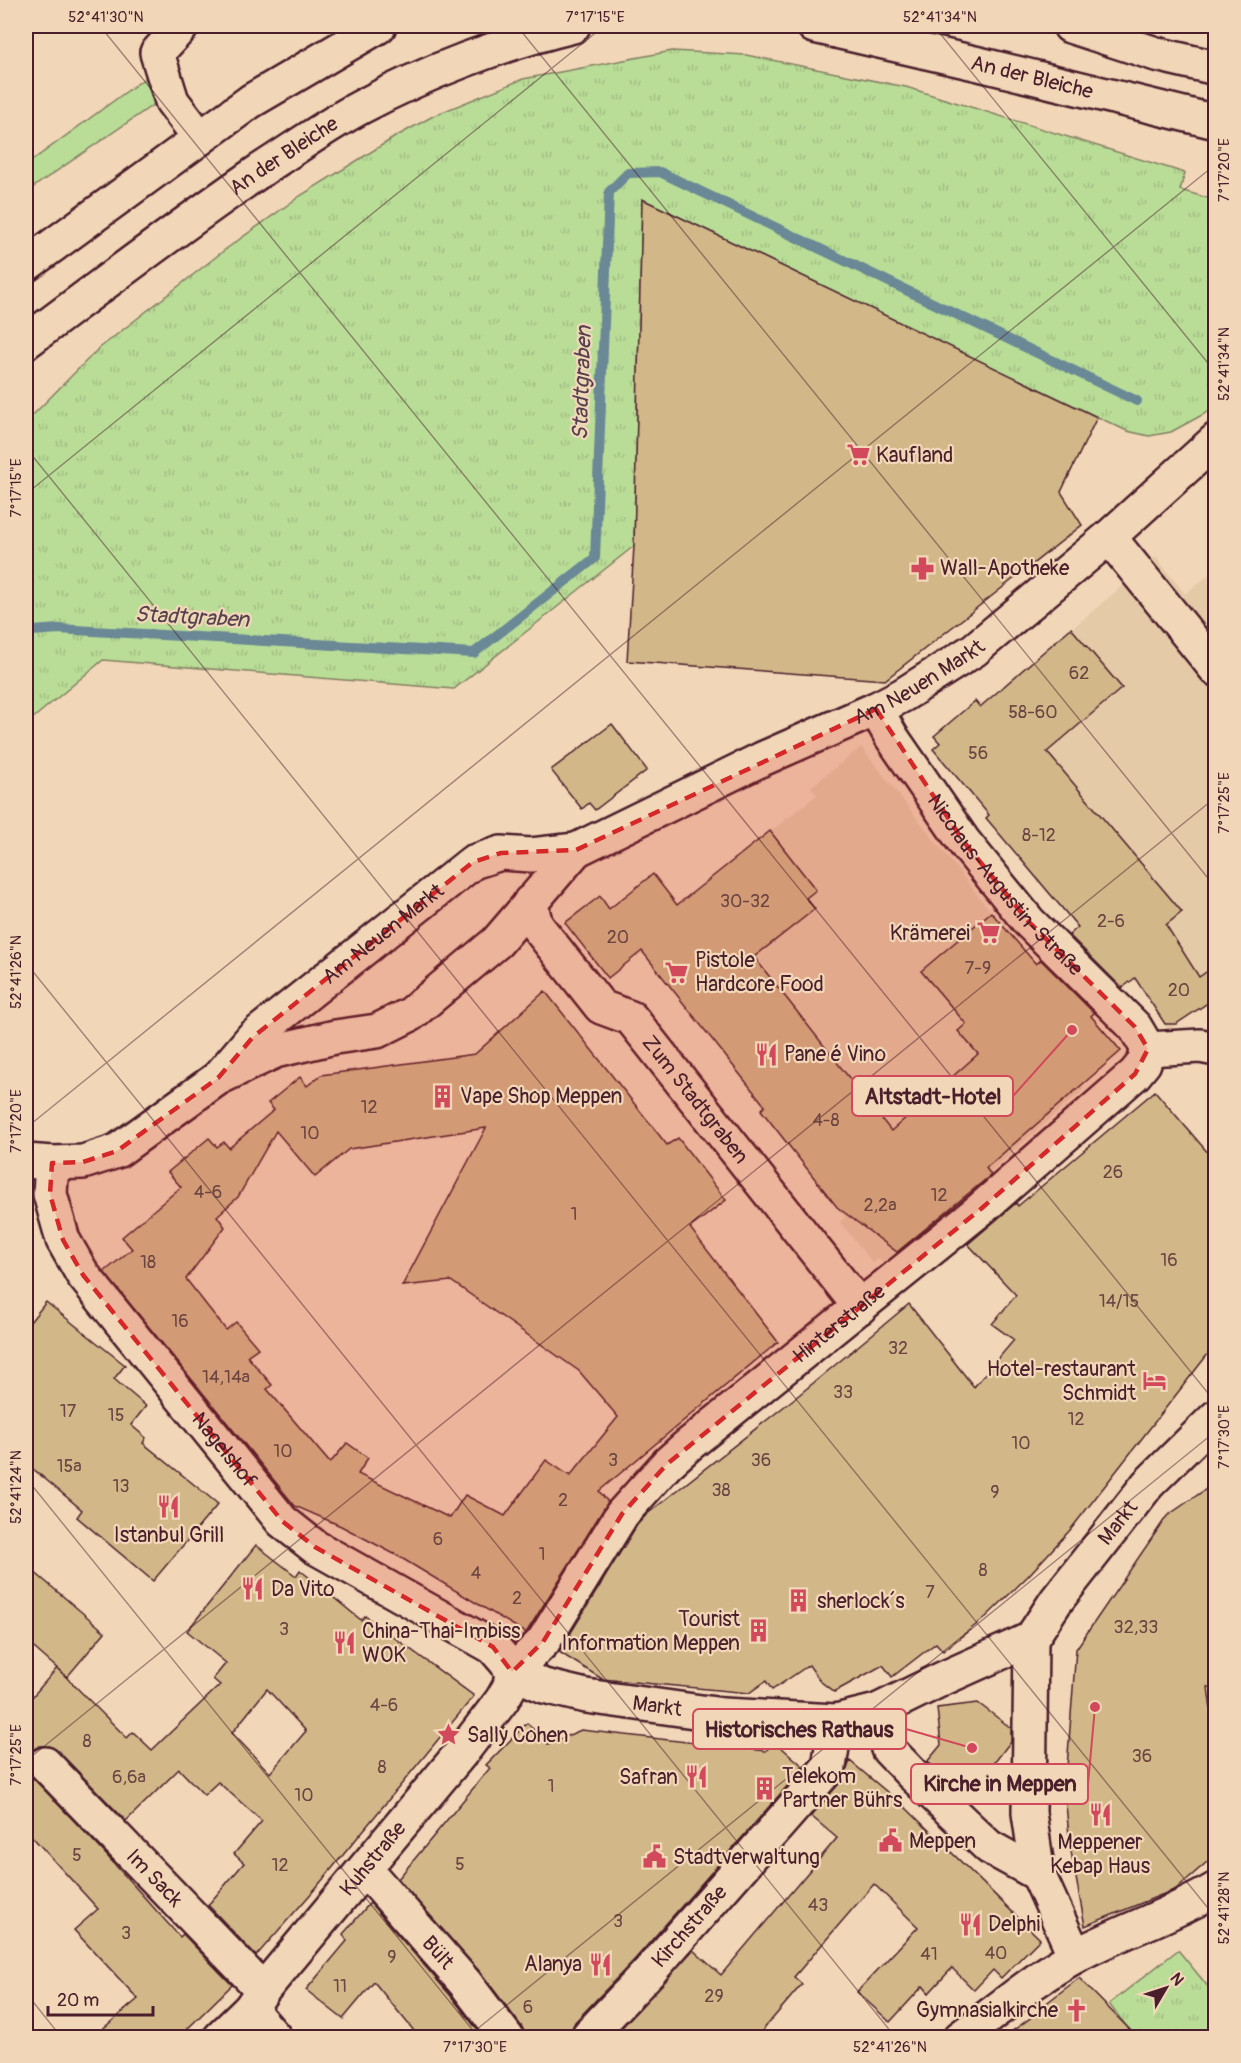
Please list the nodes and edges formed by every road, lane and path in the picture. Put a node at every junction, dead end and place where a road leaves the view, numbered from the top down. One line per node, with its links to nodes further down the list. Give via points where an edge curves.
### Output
1 (182, 26): 8 (street, via 157,53 172,101)
2 (379, 26): 8 (street, via 251,101)
3 (573, 26): 10 (street, An der Bleiche, via 532,36 419,79 360,107 200,212)
4 (813, 26): 7 (street, An der Bleiche)
5 (1070, 26): 6 (street)
6 (1215, 68)
7 (1215, 122)
8 (200, 138): 9 (street)
9 (26, 265)
10 (26, 342)
11 (1215, 440): 12 (street, Am Neuen Markt)
12 (1109, 537): 13 (street); 14 (street, Am Neuen Markt, via 974,650)
13 (1215, 669)
14 (876, 709): 15 (street, Am Neuen Markt, via 762,759); 18 (street, Nicolaus-Augustin-Straße, via 964,842 1029,922 1135,1027)
15 (576, 850): 16 (street, Am Neuen Markt); 19 (street, Am Neuen Markt, via 531,855 501,853 473,862 253,1037)
16 (530, 902): 19 (street, Am Neuen Markt, via 497,942 411,1014 377,1031 274,1051); 21 (street, Zum Stadtgraben, via 536,925 601,1007 632,1018)
17 (1215, 1048): 18 (street)
18 (1148, 1049): 21 (street, Hinterstraße, via 1135,1074)
19 (218, 1078): 20 (street, Am Neuen Markt, via 117,1151 83,1162)
20 (39, 1162): 24 (street, Nagelshof, via 63,1240 83,1275 282,1521 315,1547 493,1647)
21 (861, 1307): 24 (street, Hinterstraße, via 667,1464 622,1514 543,1642)
22 (1215, 1417): 23 (street, Markt, via 1148,1484 1056,1601)
23 (1032, 1640): 25 (street, Markt); 29 (street, via 1029,1813)
24 (512, 1672): 26 (street, Markt, via 544,1686 586,1696 723,1715); 28 (street, Kuhstraße, via 502,1700)
25 (877, 1711): 26 (street, Markt); 29 (street, via 888,1749 912,1774 989,1847)
26 (836, 1721): 33 (street, Kirchstraße, via 829,1767)
27 (45, 1764): 32 (street, Im Sack)
28 (365, 1869): 32 (street, Kuhstraße); 36 (street, Bült)
29 (1038, 1874): 31 (street)
30 (1215, 1889): 31 (street)
31 (1083, 1952): 37 (street)
32 (256, 2000): 34 (street, Kuhstraße); 35 (street, Im Sack)
33 (589, 2035)
34 (220, 2037)
35 (275, 2037)
36 (507, 2037)
37 (960, 2037)

